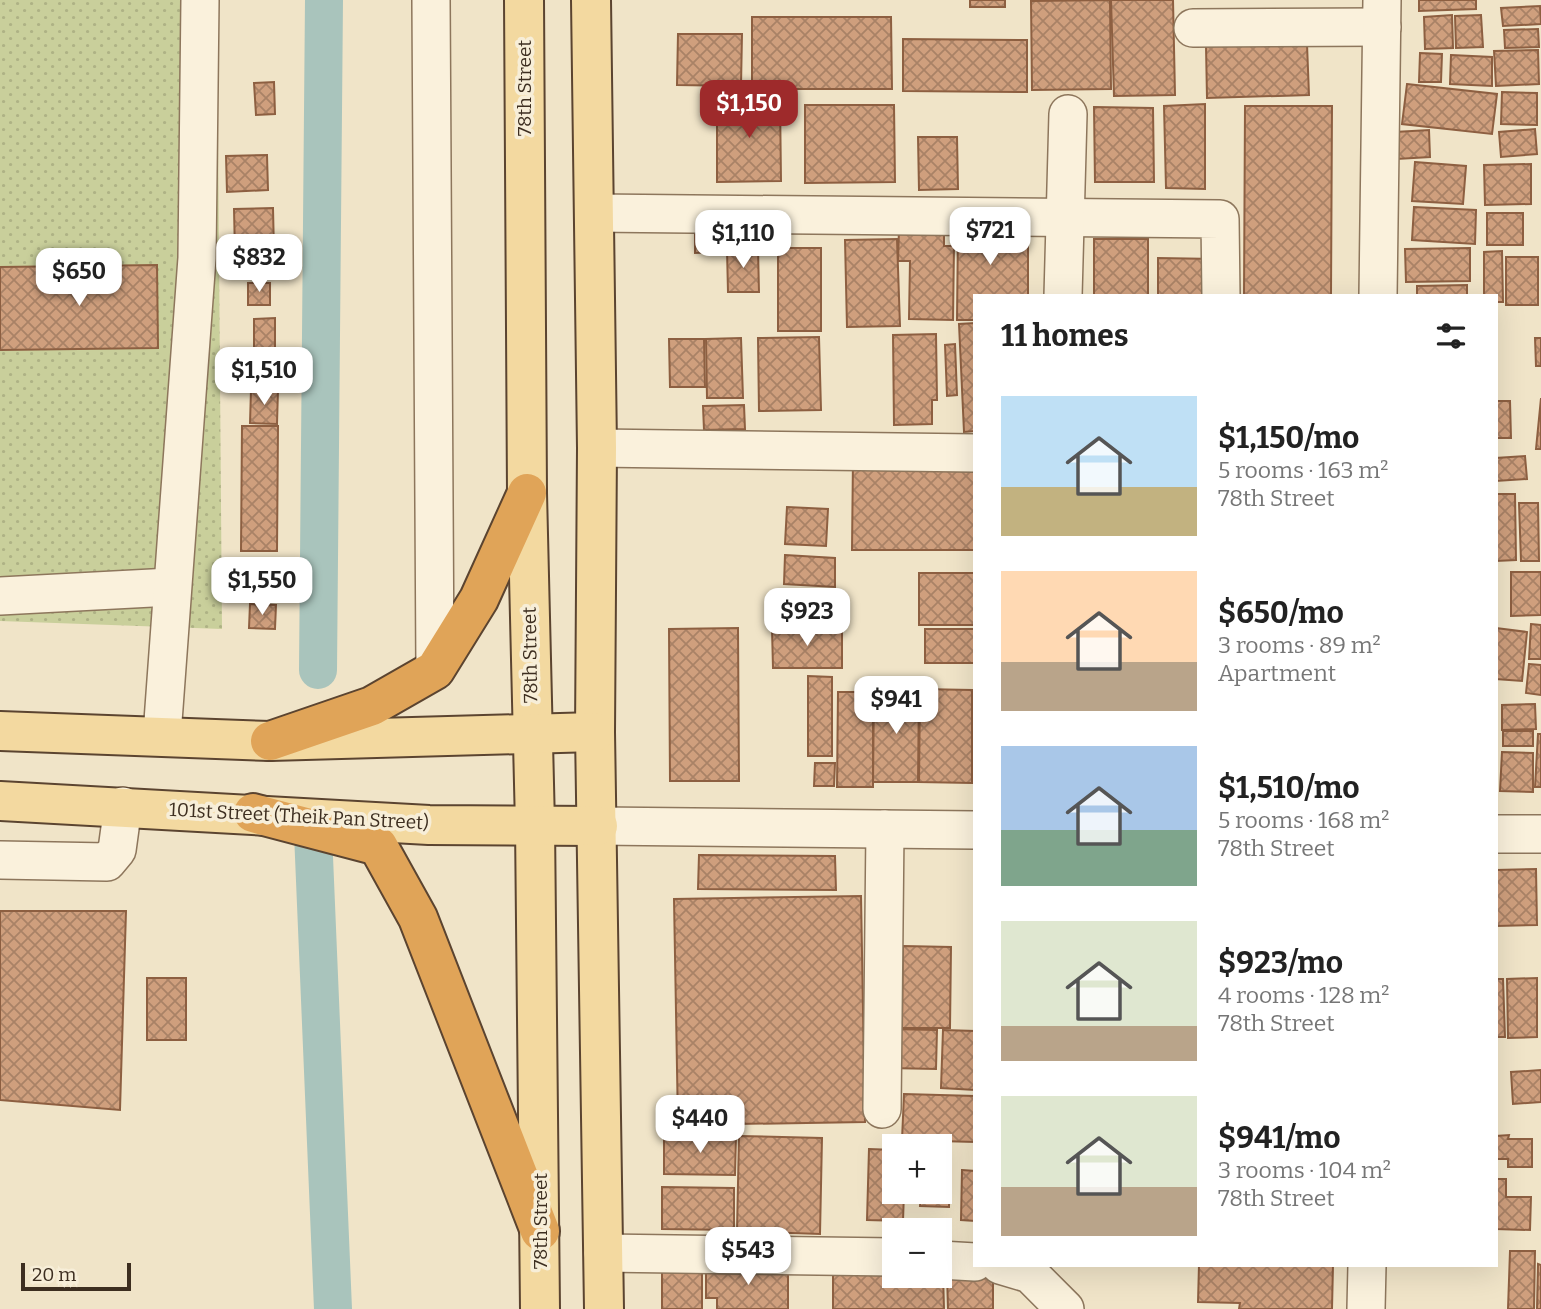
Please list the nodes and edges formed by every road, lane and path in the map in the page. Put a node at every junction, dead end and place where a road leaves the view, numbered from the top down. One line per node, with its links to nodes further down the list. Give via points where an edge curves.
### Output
1 (201, 0): 16 (street, via 197,258)
2 (431, 0): 18 (street)
3 (524, 0): 15 (main road, 78th Street)
4 (591, 0): 8 (main road)
5 (1382, 14): 6 (street); 12 (street)
6 (1194, 28)
7 (1068, 114): 9 (street)
8 (594, 213): 9 (street); 13 (main road)
9 (1065, 219): 10 (street); 11 (street, via 1220,219)
10 (1063, 294)
11 (1221, 294)
12 (1378, 294)
13 (597, 448): 14 (street); 21 (main road)
14 (973, 453)
15 (527, 493): 18 (highway, via 479,598); 20 (main road, 78th Street)
16 (171, 587): 17 (street); 22 (street)
17 (0, 596)
18 (435, 670): 23 (highway, via 372,706)
19 (0, 730): 22 (main road)
20 (531, 732): 21 (main road); 23 (main road); 27 (main road, 78th Street)
21 (595, 732): 28 (main road)
22 (162, 735): 23 (main road)
23 (270, 741)
24 (0, 800): 25 (main road, 101st Street (Theik Pan Street))
25 (123, 806): 26 (main road, 101st Street (Theik Pan Street)); 33 (street, via 117,850 107,862)
26 (253, 813): 27 (main road, 101st Street (Theik Pan Street), via 429,825); 35 (highway, via 378,846 418,918)
27 (535, 825): 28 (main road, 101st Street (Theik Pan Street)); 35 (main road, 78th Street)
28 (598, 826): 29 (street); 36 (main road)
29 (885, 829): 30 (street); 34 (street)
30 (973, 830)
31 (1498, 834): 32 (street)
32 (1541, 834)
33 (0, 860)
34 (882, 1109)
35 (540, 1231): 42 (main road, 78th Street)
36 (603, 1253): 37 (street); 43 (main road)
37 (882, 1257)
38 (952, 1261): 39 (street)
39 (973, 1262)
40 (1007, 1267): 44 (street, via 1030,1274)
41 (1367, 1267): 45 (street)
42 (540, 1309)
43 (604, 1309)
44 (1065, 1309)
45 (1367, 1309)

